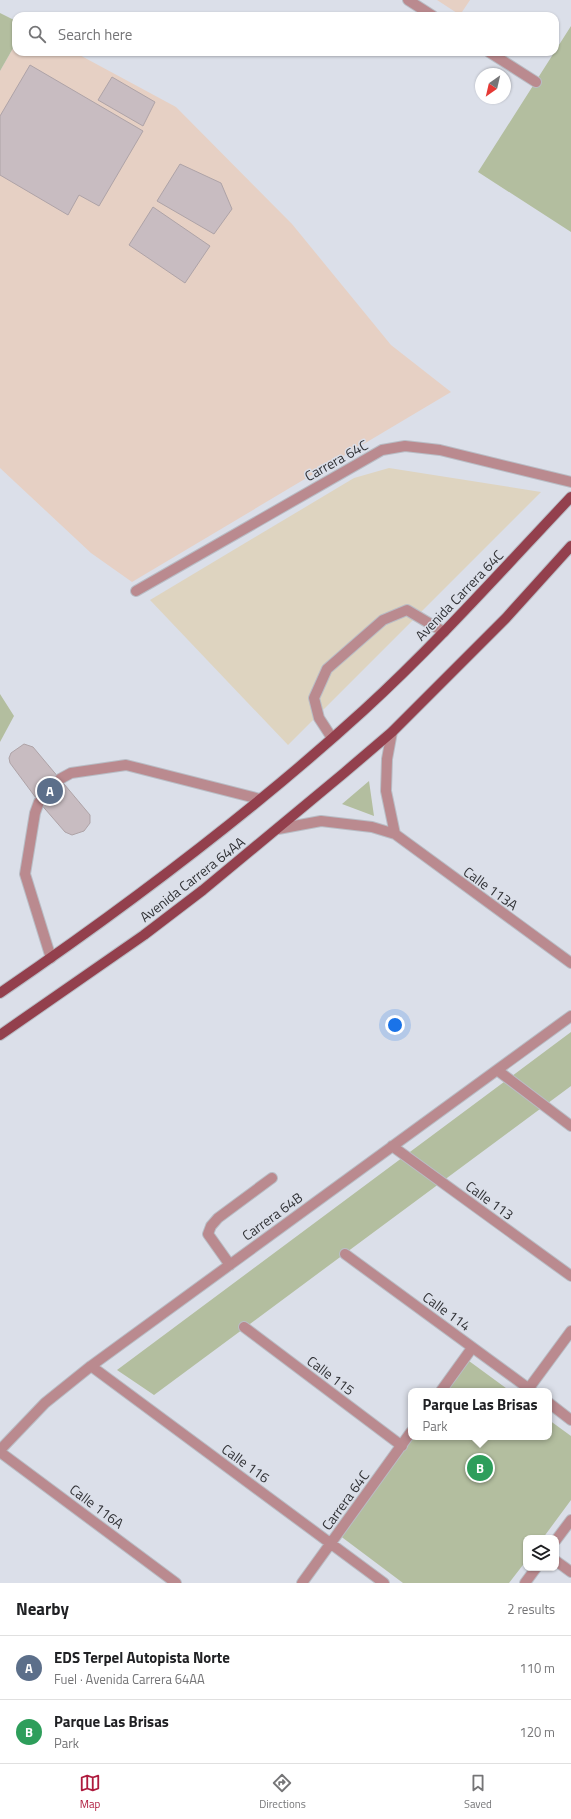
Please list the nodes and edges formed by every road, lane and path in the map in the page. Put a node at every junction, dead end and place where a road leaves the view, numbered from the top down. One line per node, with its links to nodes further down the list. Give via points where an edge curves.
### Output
1 (408, 0): 2 (street)
2 (427, 12)
3 (495, 56): 4 (street)
4 (536, 82)
5 (571, 482): 8 (street, Carrera 64C, via 440,450 405,446 382,450)
6 (571, 497): 9 (main road, Avenida Carrera 64C)
7 (571, 546): 11 (main road, via 500,623)
8 (136, 591)
9 (444, 632): 10 (main road, Avenida Carrera 64C); 12 (street, via 407,610 383,620 327,669 314,698 319,718)
10 (365, 709): 12 (main road, Avenida Carrera 64AA)
11 (392, 732): 16 (main road, Avenida Carrera 64AA); 17 (street, via 387,759 386,790)
12 (332, 738): 14 (main road, Avenida Carrera 64AA)
13 (60, 779): 14 (street, via 71,773 126,765)
14 (260, 799): 18 (main road, Avenida Carrera 64AA, via 180,864)
15 (39, 802): 18 (street, via 25,874)
16 (278, 829): 17 (street, Calle 113A, via 321,821 372,827); 22 (main road, Avenida Carrera 64AA, via 144,935)
17 (395, 834): 19 (street, Calle 113A)
18 (51, 958): 20 (main road, Avenida Carrera 64AA)
19 (571, 963)
20 (0, 993)
21 (571, 1016): 23 (street, Carrera 64B)
22 (0, 1035)
23 (497, 1070): 24 (street); 25 (street, Carrera 64B)
24 (571, 1126)
25 (392, 1146): 28 (street, Carrera 64B); 29 (street, Calle 113)
26 (272, 1178): 28 (street, via 211,1226 208,1234)
27 (345, 1254): 32 (street, Calle 114)
28 (230, 1265): 33 (street, Carrera 64B)
29 (571, 1276)
30 (244, 1327): 40 (street, Calle 115)
31 (571, 1331): 36 (street)
32 (472, 1348): 34 (street); 35 (street, Calle 114)
33 (92, 1366): 41 (street, Carrera 64B, via 45,1403); 44 (street, Calle 116)
34 (443, 1388)
35 (527, 1388)
36 (531, 1388)
37 (552, 1406): 38 (street)
38 (571, 1420)
39 (408, 1437): 40 (street, Carrera 64C)
40 (402, 1446): 44 (street, Carrera 64C)
41 (0, 1451): 48 (street, Calle 116A)
42 (571, 1520): 43 (street)
43 (559, 1536)
44 (331, 1543): 49 (street, Carrera 64C); 50 (street, Calle 116)
45 (559, 1563): 47 (street)
46 (534, 1571): 51 (street)
47 (571, 1572)
48 (176, 1583)
49 (302, 1583)
50 (384, 1583)
51 (525, 1583)

